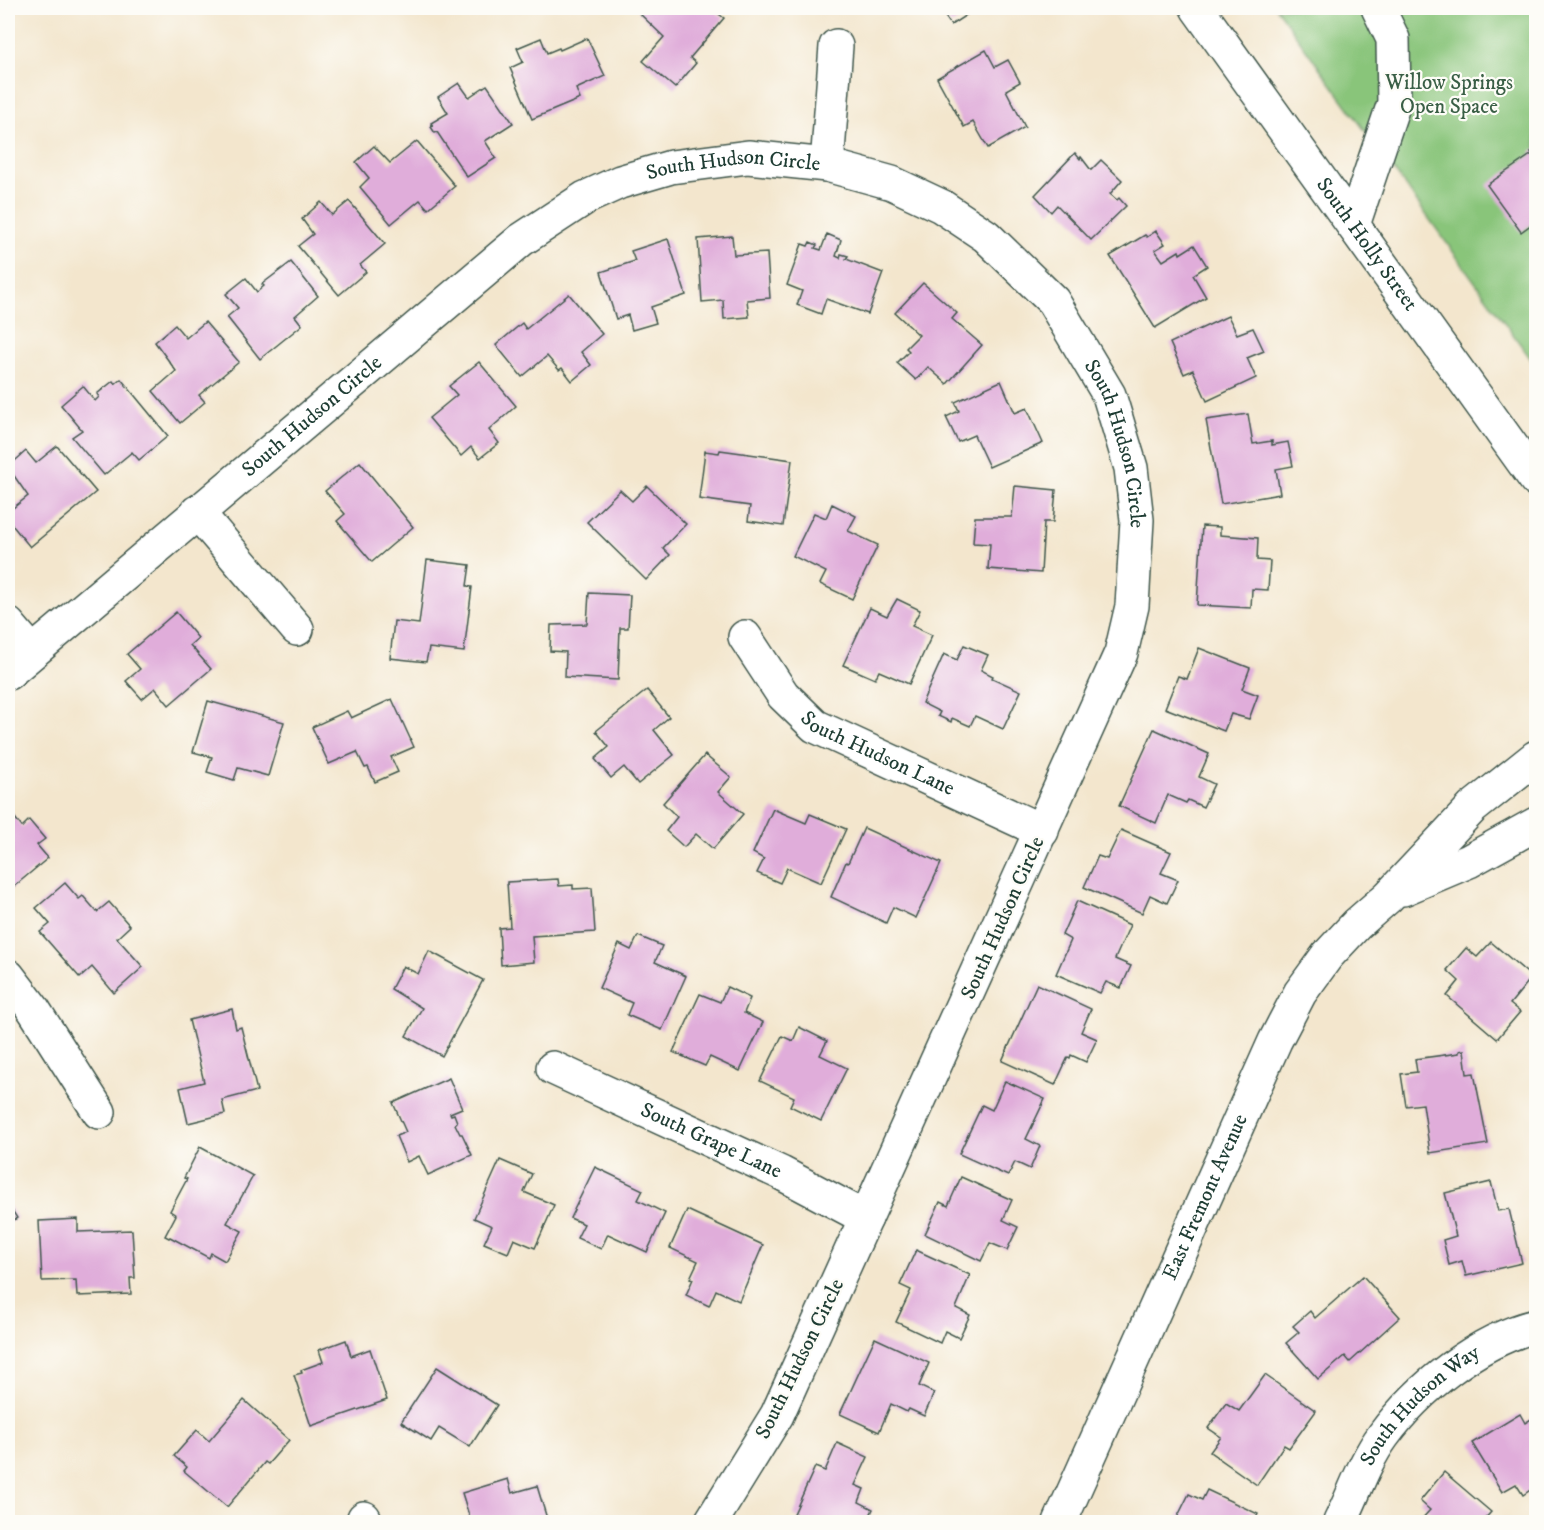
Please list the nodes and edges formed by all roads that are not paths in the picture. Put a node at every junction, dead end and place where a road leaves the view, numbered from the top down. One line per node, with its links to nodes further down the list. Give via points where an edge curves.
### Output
1 (1197, 8): 5 (street, South Holly Street)
2 (1378, 8): 5 (street, via 1393,39 1394,103)
3 (836, 46): 4 (street)
4 (827, 165): 7 (street, South Hudson Circle, via 748,157 671,167 620,182 585,198 521,240); 15 (street, South Hudson Circle, via 892,183 941,206 986,236 1053,301 1109,395 1131,468 1137,520 1132,606 1121,653)
5 (1353, 225): 6 (street, South Holly Street)
6 (1536, 480)
7 (197, 512): 9 (street); 11 (street, South Hudson Circle)
8 (8, 624): 11 (street)
9 (297, 629)
10 (745, 637): 15 (street, South Hudson Lane, via 783,695 815,726)
11 (32, 652): 12 (street, South Hudson Circle)
12 (8, 673)
13 (1536, 757): 16 (street, East Fremont Avenue, via 1472,808)
14 (1536, 824): 16 (street, East Fremont Avenue, via 1469,861)
15 (1042, 831): 20 (street, South Hudson Circle)
16 (1388, 897): 23 (street, East Fremont Avenue, via 1327,956 1300,993)
17 (8, 976): 19 (street)
18 (553, 1068): 20 (street, South Grape Lane, via 781,1173)
19 (99, 1112)
20 (866, 1218): 22 (street, South Hudson Circle, via 777,1415)
21 (1536, 1326): 24 (street, South Hudson Way, via 1467,1358 1422,1392 1383,1437)
22 (711, 1522)
23 (1060, 1522)
24 (1340, 1522)

